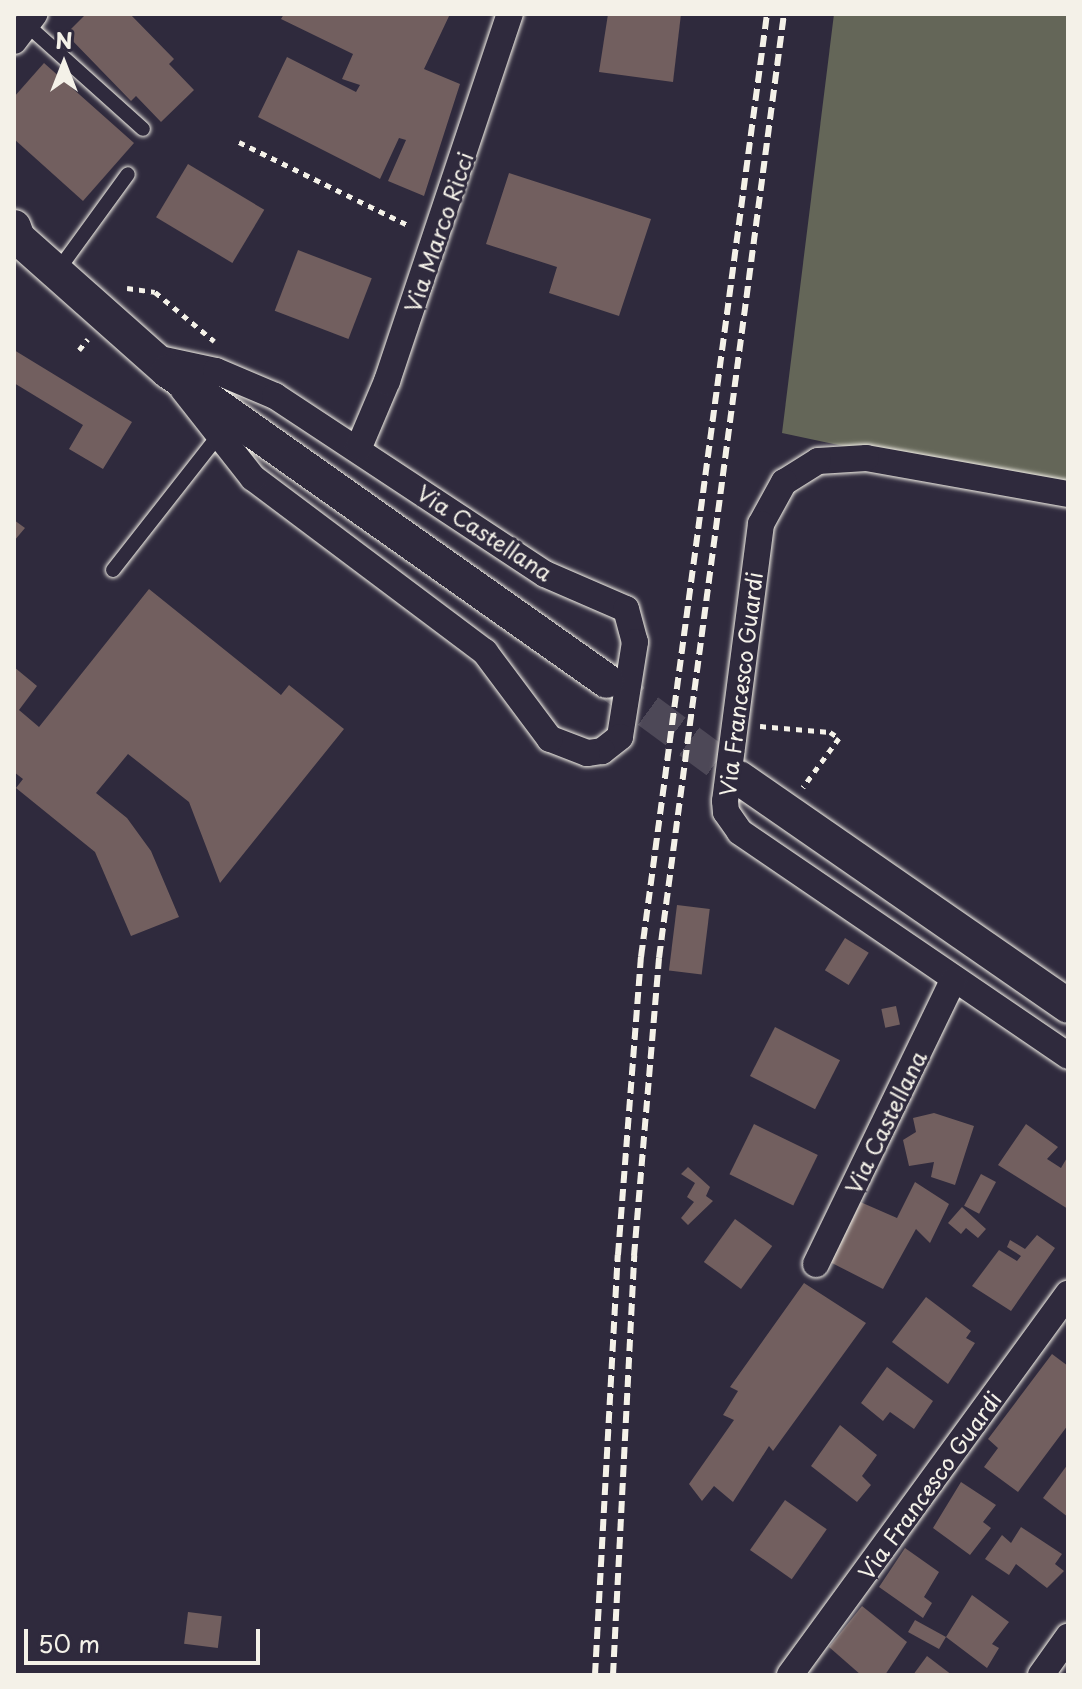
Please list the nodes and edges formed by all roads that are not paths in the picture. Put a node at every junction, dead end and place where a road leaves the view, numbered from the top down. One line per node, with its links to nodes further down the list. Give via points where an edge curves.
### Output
1 (510, 14): 9 (street, Via Marco Ricci, via 387,381)
2 (25, 26): 3 (lane)
3 (143, 129)
4 (128, 174): 6 (lane)
5 (15, 236): 6 (street, Via Castellana)
6 (55, 273): 7 (street, Via Castellana)
7 (160, 364): 8 (street, Via Castellana); 9 (street, Via Castellana, via 229,376 303,411); 12 (street, Via Castellana)
8 (218, 436): 9 (street, Via Castellana, via 253,478 471,639 501,670 550,739 587,753 613,745 625,728 634,657 634,630 626,609 545,574); 11 (lane)
9 (359, 447)
10 (1068, 494): 14 (street, Via Francesco Guardi, via 866,458 818,461 798,470 774,495 761,524 725,801 732,823)
11 (113, 570)
12 (607, 681)
13 (739, 778): 15 (street)
14 (953, 980): 16 (street, Via Francesco Guardi); 17 (street, Via Castellana)
15 (1068, 1006)
16 (1068, 1056)
17 (816, 1264)
18 (1068, 1294): 20 (street, Via Francesco Guardi)
19 (1068, 1637): 21 (street)
20 (790, 1675)
21 (1041, 1675)

